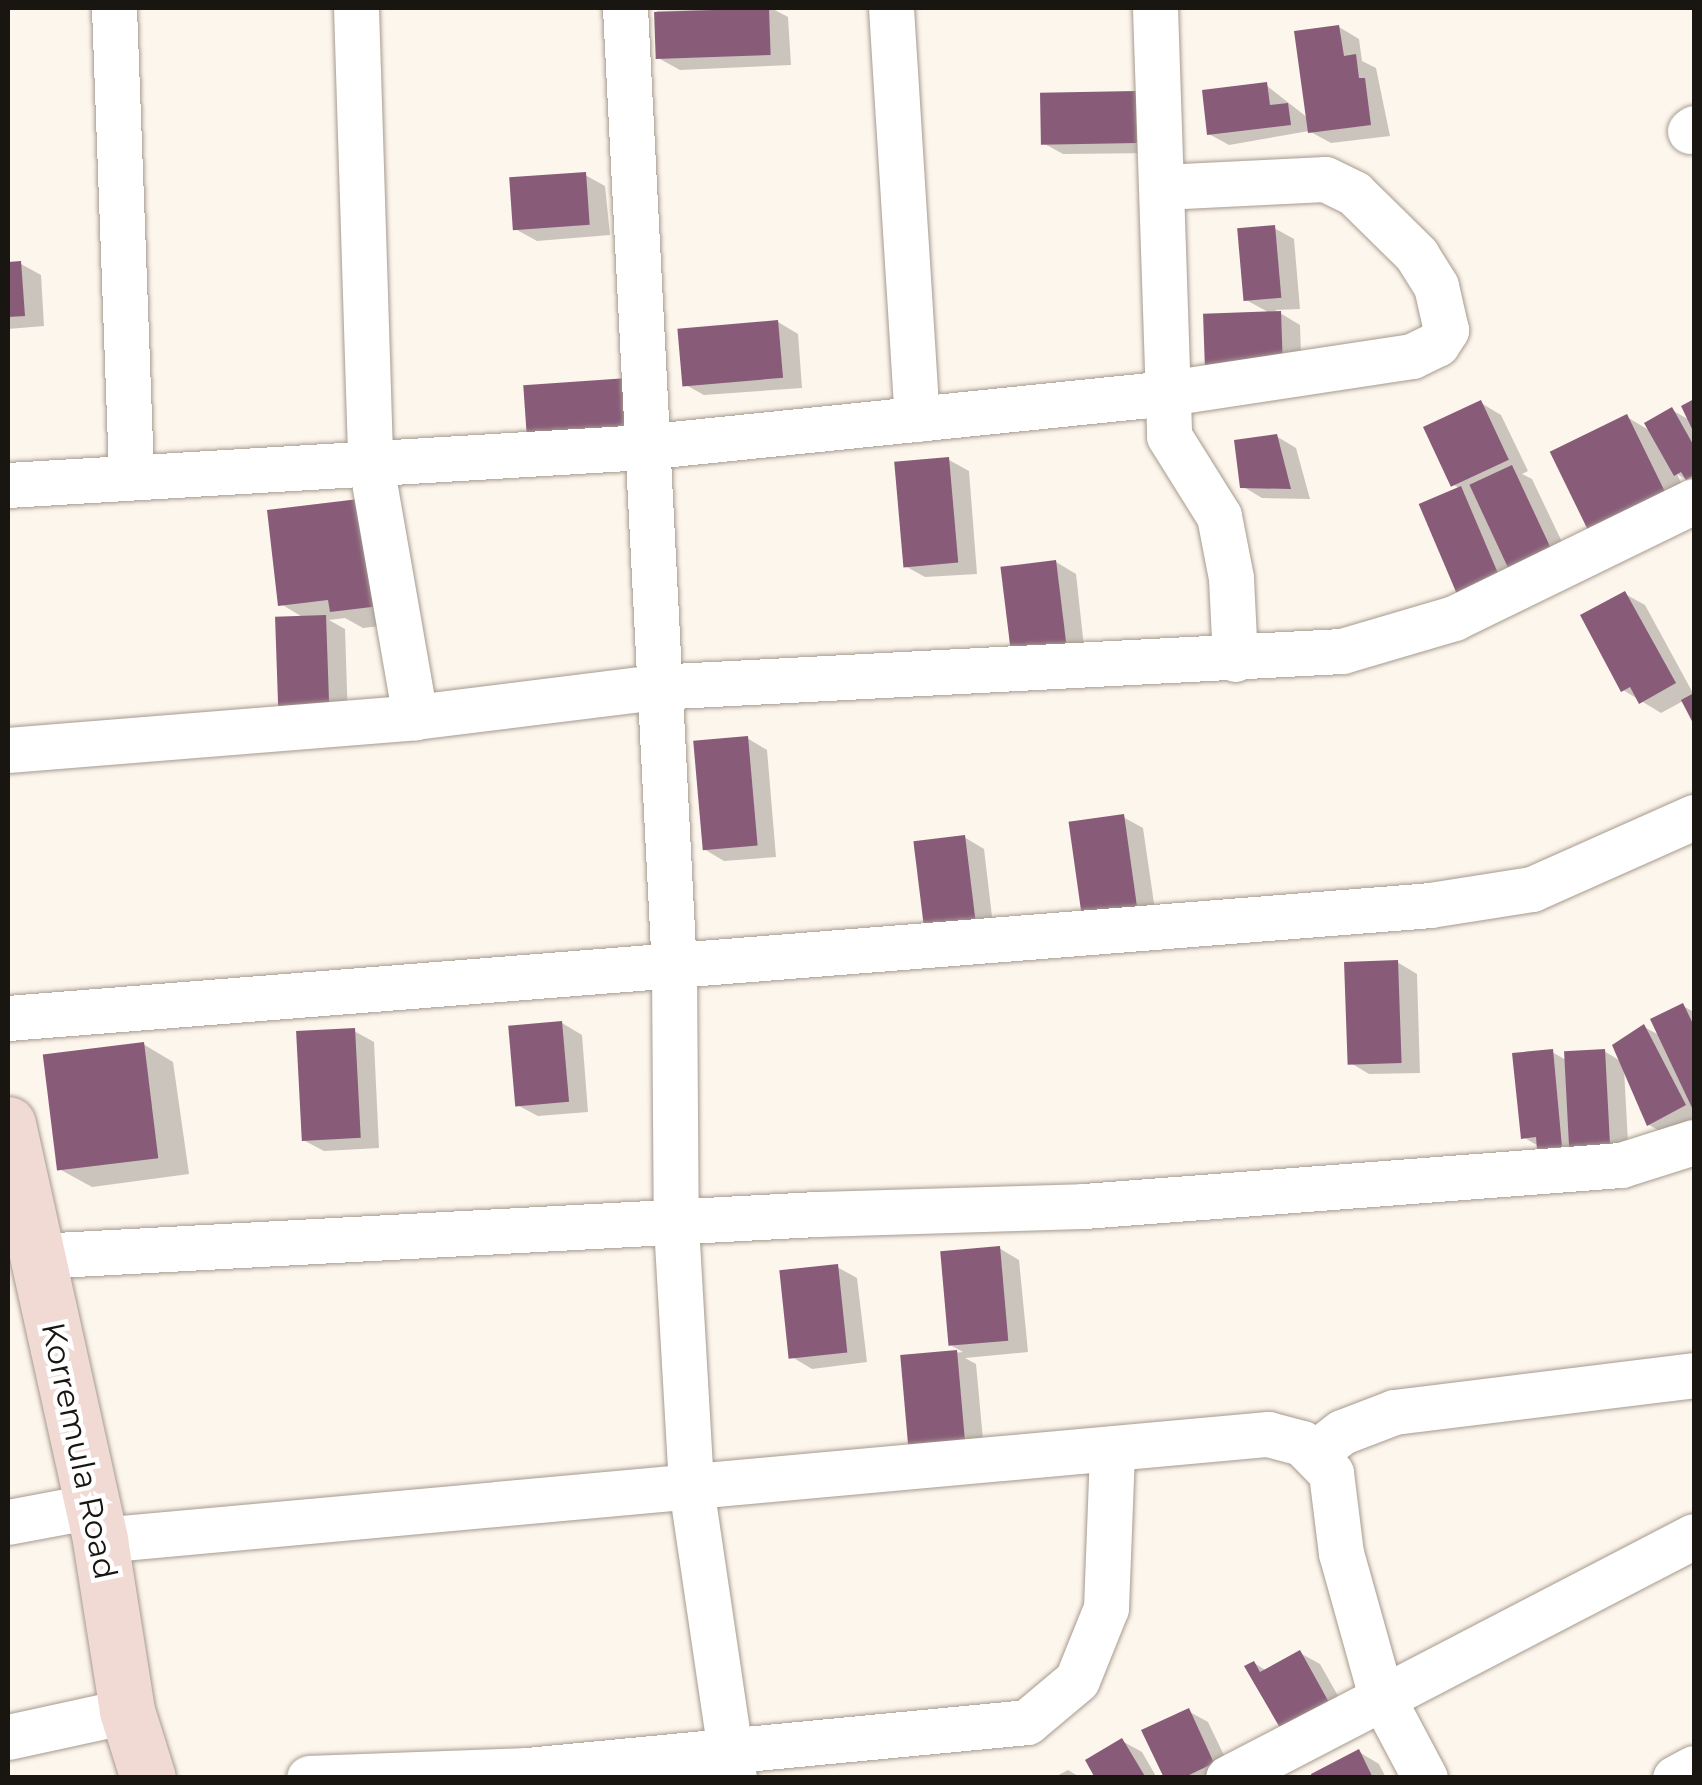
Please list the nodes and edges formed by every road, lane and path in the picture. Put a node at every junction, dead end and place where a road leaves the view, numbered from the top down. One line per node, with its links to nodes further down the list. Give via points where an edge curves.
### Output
1 (114, 8): 11 (street)
2 (356, 8): 10 (street)
3 (624, 8): 9 (street)
4 (891, 8): 8 (street)
5 (1154, 8): 6 (street)
6 (1162, 187): 7 (street); 7 (street, via 1325,179 1354,192 1417,255 1436,286 1446,330 1437,344 1412,356)
7 (1168, 394): 8 (street); 14 (street, via 1169,436 1219,516 1231,578)
8 (917, 419): 9 (street)
9 (644, 448): 10 (street); 15 (street)
10 (370, 459): 11 (street); 16 (street)
11 (131, 476): 12 (street)
12 (8, 485)
13 (1694, 500): 14 (street, via 1454,618 1342,651)
14 (1235, 659): 15 (street)
15 (656, 687): 16 (street); 19 (street)
16 (415, 717): 17 (street)
17 (8, 750)
18 (1694, 817): 19 (street, via 1532,889 1430,906)
19 (674, 970): 20 (street); 23 (street)
20 (8, 1018)
21 (8, 1124): 24 (street, Korremula Road)
22 (1694, 1142): 23 (street, via 1620,1165 1084,1206)
23 (676, 1225): 24 (street); 28 (street)
24 (38, 1256): 30 (street, Korremula Road)
25 (1694, 1375): 27 (street, via 1394,1412 1342,1432)
26 (1112, 1449): 27 (street, via 1268,1434); 28 (street); 35 (street, via 1106,1608 1077,1680 1050,1708 1027,1722)
27 (1314, 1453): 32 (street, via 1331,1473 1341,1553)
28 (691, 1487): 30 (street); 35 (street)
29 (8, 1522): 30 (street)
30 (97, 1523): 33 (street, Korremula Road)
31 (1694, 1536): 32 (street)
32 (1380, 1693): 39 (street); 40 (street)
33 (127, 1711): 34 (street); 37 (street, Korremula Road)
34 (8, 1736)
35 (732, 1765): 38 (street)
36 (1694, 1768): 41 (street)
37 (148, 1778)
38 (308, 1778)
39 (1228, 1778)
40 (1424, 1778)
41 (1676, 1778)

